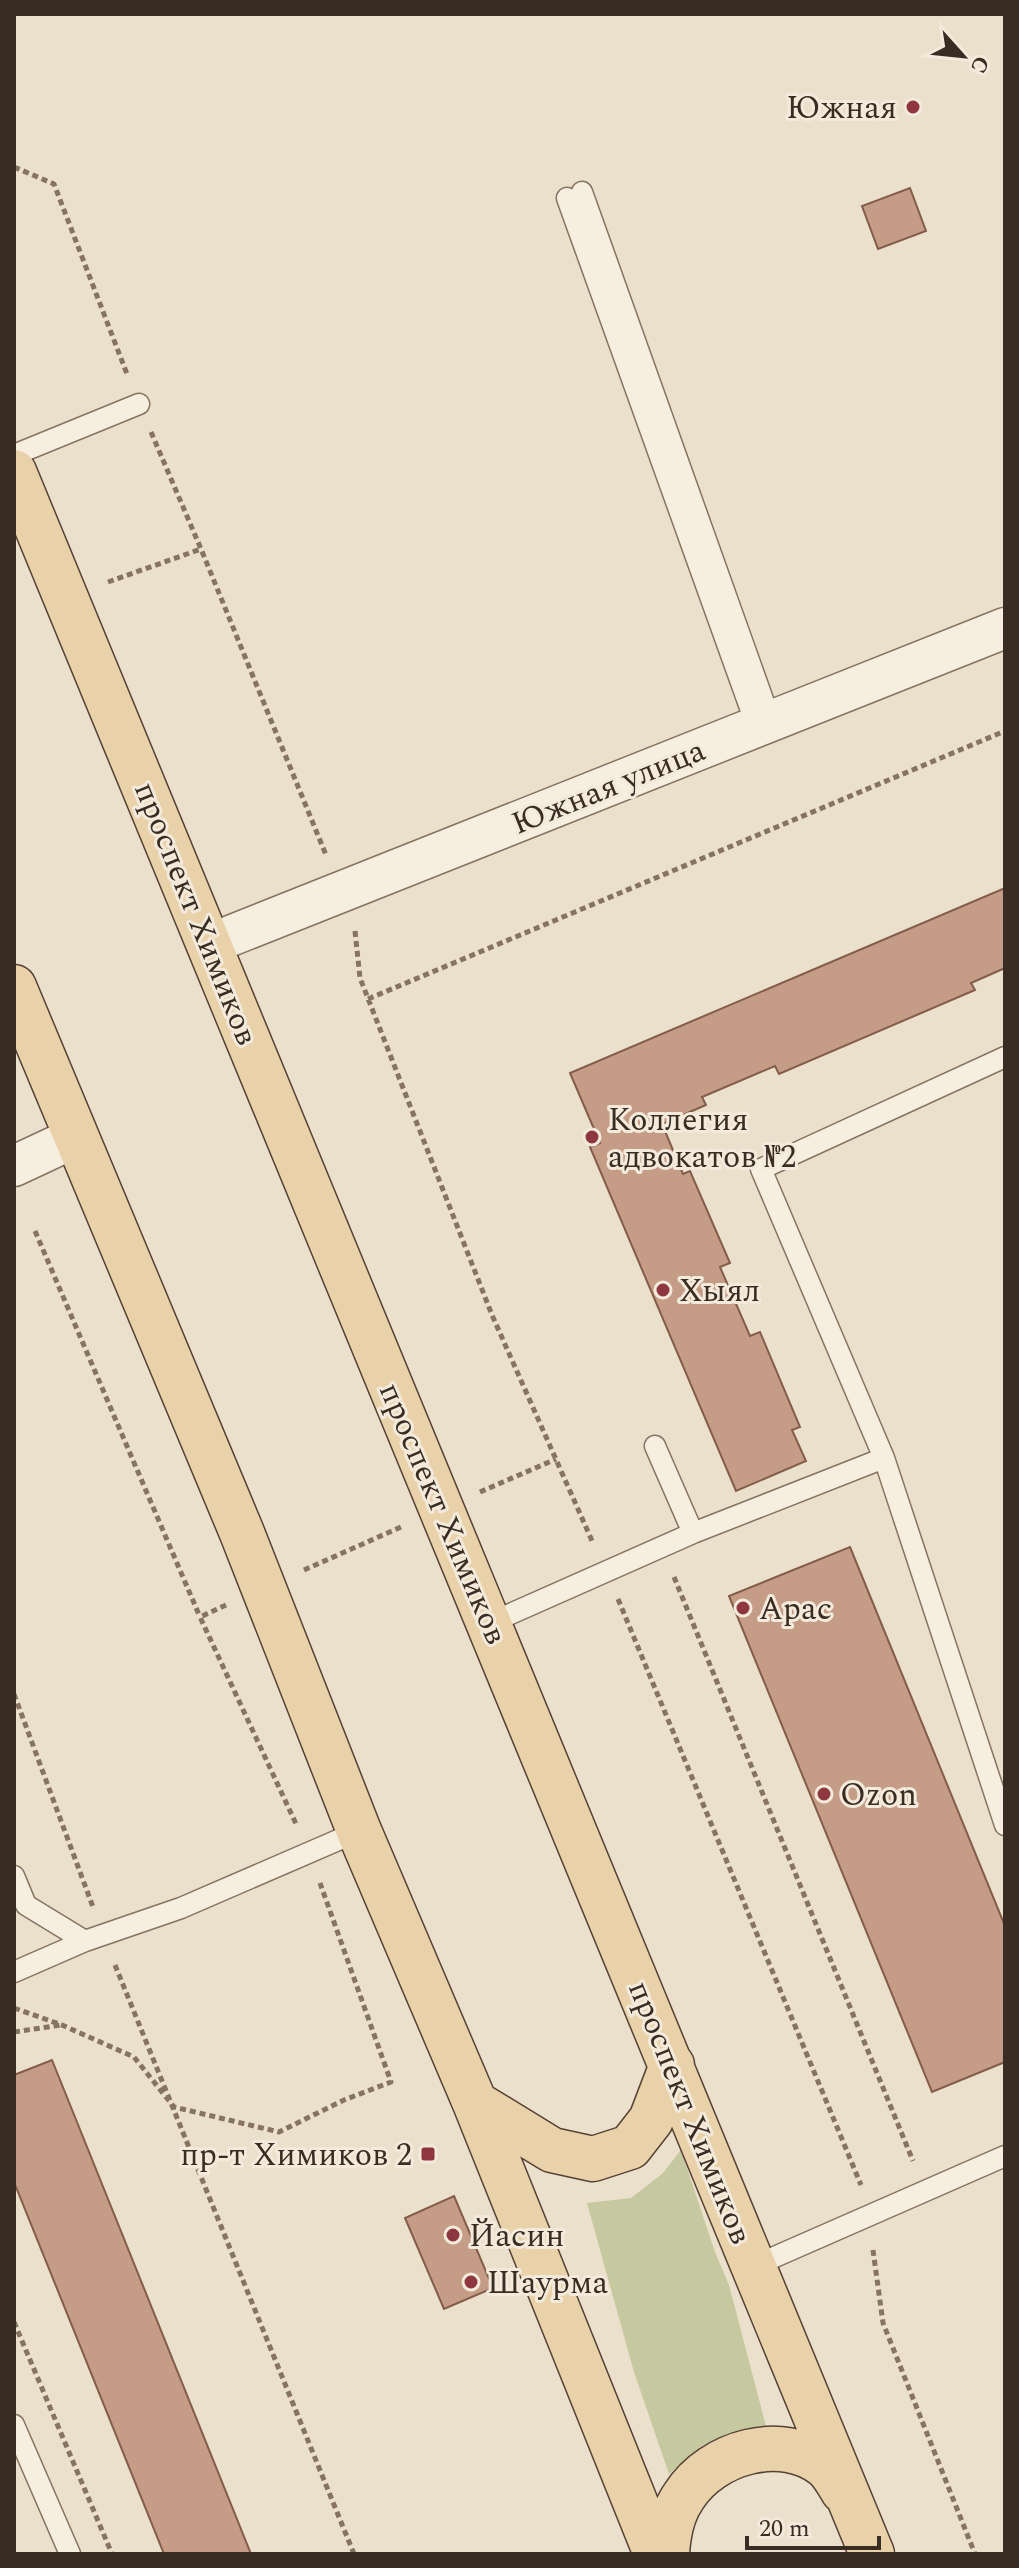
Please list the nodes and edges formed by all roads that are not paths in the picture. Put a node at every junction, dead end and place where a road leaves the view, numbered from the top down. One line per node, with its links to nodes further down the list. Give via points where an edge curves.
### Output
1 (575, 195): 6 (lane)
2 (139, 404): 3 (lane)
3 (14, 455)
4 (14, 472): 7 (main road, проспект Химиков)
5 (1005, 628): 6 (street, Южная улица)
6 (764, 724): 7 (street, Южная улица)
7 (210, 944): 16 (main road, проспект Химиков)
8 (14, 987): 9 (main road)
9 (23, 1026): 11 (main road)
10 (1005, 1057): 14 (lane, via 761,1169)
11 (76, 1137): 12 (street); 18 (main road, via 242,1533)
12 (14, 1166)
13 (655, 1446): 15 (lane)
14 (884, 1458): 15 (lane); 17 (lane)
15 (693, 1533): 16 (lane)
16 (490, 1623): 22 (main road, проспект Химиков)
17 (1005, 1825)
18 (359, 1831): 20 (lane, via 181,1908); 23 (main road)
19 (14, 1876): 20 (lane, via 26,1905)
20 (94, 1938): 21 (lane)
21 (14, 1972)
22 (672, 2065): 23 (main road, via 651,2120 630,2147 593,2159 552,2150); 25 (main road, проспект Химиков)
23 (475, 2103): 29 (main road)
24 (1005, 2156): 25 (lane)
25 (754, 2266): 27 (main road, проспект Химиков)
26 (14, 2425): 28 (lane)
27 (856, 2514): 30 (main road, via 825,2466 788,2451 748,2451 711,2467 684,2496); 31 (main road, проспект Химиков)
28 (70, 2554)
29 (656, 2554)
30 (667, 2554)
31 (872, 2554)

